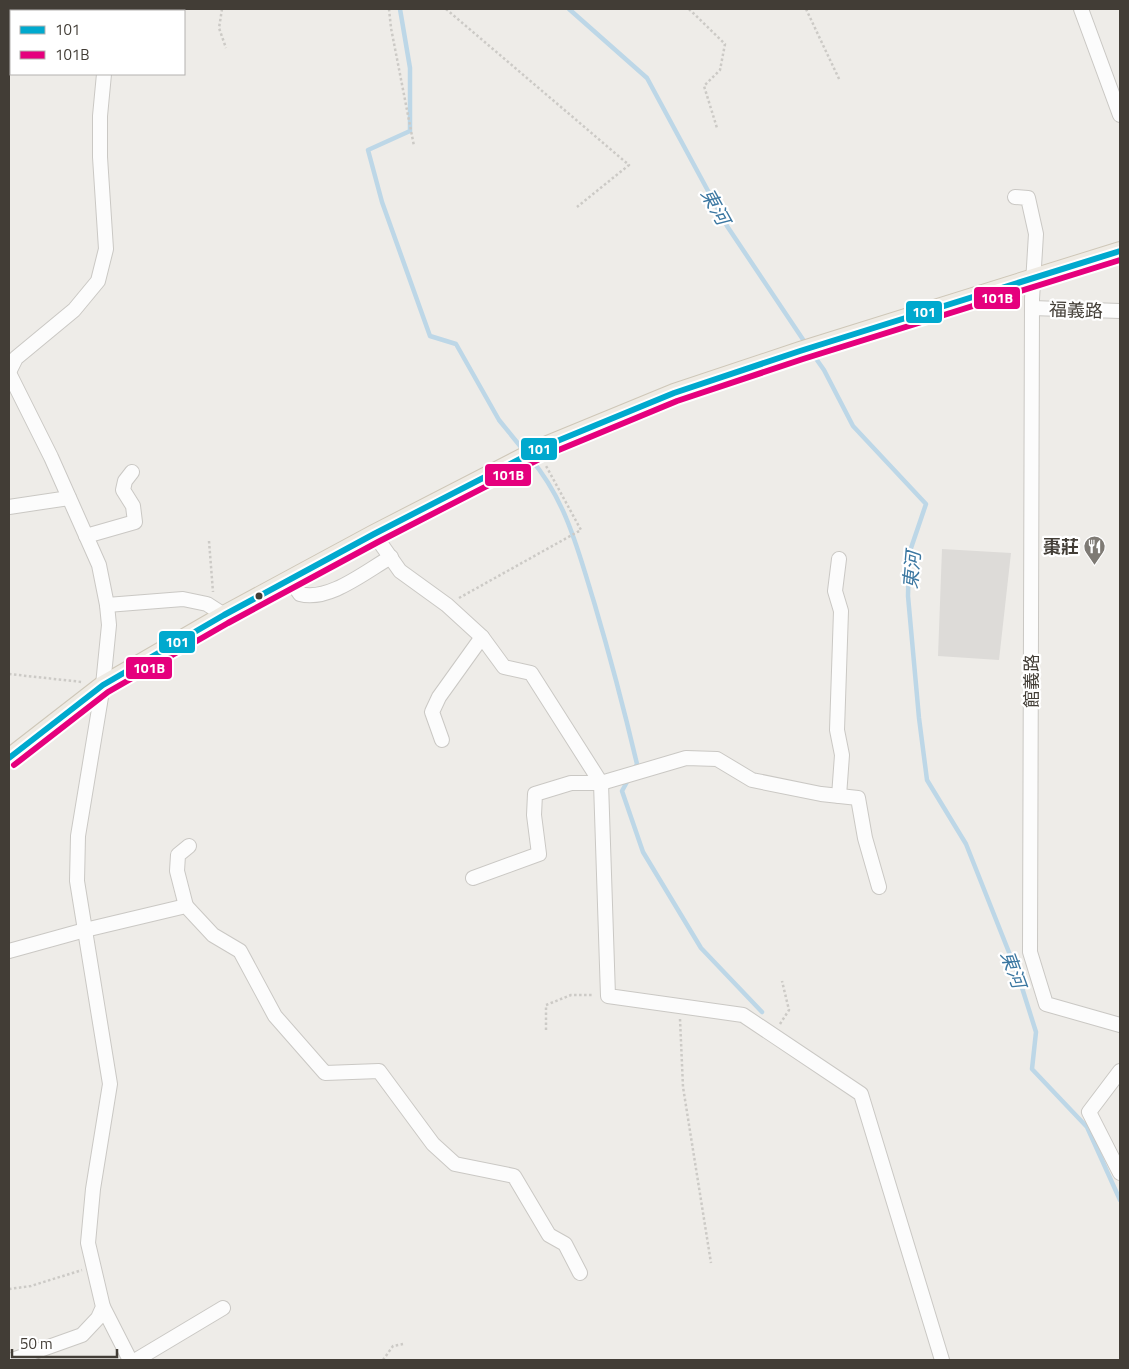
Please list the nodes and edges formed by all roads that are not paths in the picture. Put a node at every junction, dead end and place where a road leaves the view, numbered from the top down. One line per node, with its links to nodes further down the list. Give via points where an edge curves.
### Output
1 (1081, 9): 3 (street)
2 (104, 75): 9 (street, via 100,149 106,249 98,281 74,310)
3 (1120, 115)
4 (1015, 197): 6 (street, 館義路, via 1028,198 1036,234)
5 (1120, 251): 6 (main road)
6 (1032, 279): 7 (street, 館義路); 14 (main road, via 674,393 540,448)
7 (1032, 308): 8 (street, 福義路); 33 (street, 館義路, via 1030,952 1046,1004)
8 (1120, 312)
9 (12, 354): 10 (street)
10 (9, 372): 12 (street)
11 (132, 472): 15 (street, via 123,490 133,506 135,522)
12 (69, 498): 13 (street); 15 (street)
13 (9, 507)
14 (374, 534): 16 (street); 18 (main road)
15 (86, 536): 19 (street, via 99,565)
16 (390, 557): 18 (street, via 333,591 307,596 300,594); 21 (street, via 400,571 447,605)
17 (838, 559): 26 (street, via 835,591 841,611 837,730 842,755)
18 (290, 579): 20 (main road)
19 (107, 605): 20 (street, via 183,599 207,604); 22 (street, via 109,625)
20 (224, 615): 22 (main road)
21 (482, 637): 23 (street, via 432,712); 25 (street, via 504,667 531,673)
22 (104, 684): 24 (main road); 31 (street, via 78,836 77,881)
23 (442, 740)
24 (9, 758)
25 (601, 783): 26 (street, via 686,758 717,759 752,780); 28 (street, via 570,783 535,794 539,854); 42 (street, via 608,996 743,1016 861,1094)
26 (839, 796): 29 (street, via 858,798)
27 (189, 846): 30 (street, via 178,855 177,871)
28 (474, 878)
29 (879, 886)
30 (186, 906): 31 (street); 36 (street, via 213,935 240,951 275,1016 325,1073 379,1071 433,1144 455,1164 514,1176 549,1235 565,1244)
31 (85, 930): 32 (street); 37 (street, via 110,1084 88,1243)
32 (9, 951)
33 (1120, 1025)
34 (1120, 1072): 35 (street, via 1089,1112)
35 (1120, 1173)
36 (580, 1273)
37 (103, 1307): 39 (street, via 98,1318 82,1335); 40 (street)
38 (223, 1308): 41 (street)
39 (12, 1360)
40 (130, 1360)
41 (136, 1360)
42 (942, 1360)

